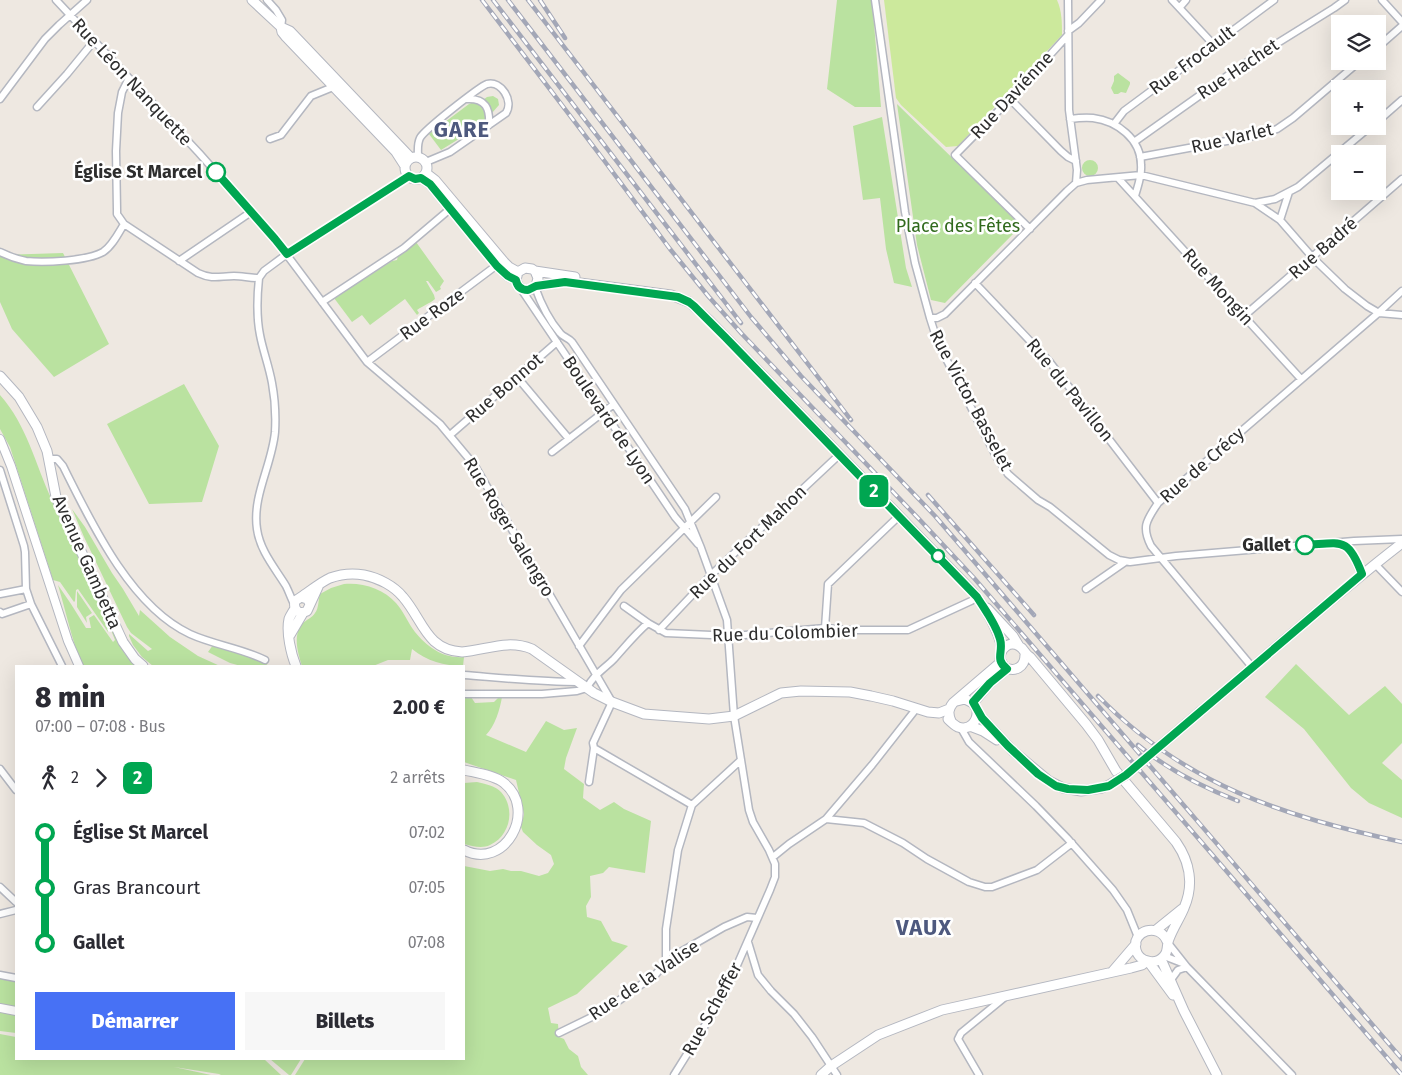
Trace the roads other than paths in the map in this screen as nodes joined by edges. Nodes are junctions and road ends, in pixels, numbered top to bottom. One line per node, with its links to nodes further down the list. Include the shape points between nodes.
1 (56, 0): 14 (street, Rue Léon Nanquette)
2 (87, 0): 14 (street)
3 (252, 0): 17 (main road)
4 (267, 0): 17 (street, via 282,20)
5 (876, 0): 71 (street, Rue Victor Basselet, via 905,212)
6 (1068, 0): 18 (street)
7 (1100, 0): 18 (street, Rue Daviénne)
8 (1172, 0): 13 (street)
9 (1186, 0): 13 (street)
10 (1274, 0): 21 (street, Rue Frocault)
11 (1345, 0): 36 (street, Rue Hachet, via 1244,64)
12 (1382, 0): 15 (street)
13 (1180, 7): 21 (street)
14 (70, 16): 20 (street, Rue Léon Nanquette); 25 (street, via 45,40)
15 (1402, 22)
16 (1402, 26): 19 (street)
17 (281, 27): 24 (main road, via 286,37); 38 (main road, via 290,31)
18 (1068, 33): 27 (street, Rue Daviénne); 31 (street)
19 (1386, 40)
20 (94, 41): 23 (street, Rue Léon Nanquette); 29 (street)
21 (1213, 44): 32 (street, Rue Frocault, via 1124,111)
22 (1350, 70): 37 (street, Rue Varlet, via 1277,129)
23 (129, 78): 50 (street, Rue Léon Nanquette); 52 (street, via 118,113 116,151 117,210)
24 (333, 87): 35 (street, via 311,96 281,135); 38 (main road, via 396,152)
25 (0, 99)
26 (466, 99): 33 (street, via 477,99 486,106 490,113); 33 (street, via 489,84 503,91 509,108); 38 (street, via 422,134)
27 (1010, 99): 39 (street, via 1060,151); 53 (street, Rue Daviénne, via 955,155)
28 (1402, 100): 30 (street)
29 (37, 107)
30 (1386, 114)
31 (1070, 119): 32 (street, via 1093,118); 39 (street)
32 (1114, 124): 36 (street)
33 (489, 125): 38 (street, via 450,152)
34 (1360, 135): 46 (street)
35 (270, 139)
36 (1134, 142): 37 (street)
37 (1140, 157): 41 (street)
38 (415, 161): 40 (main road, via 427,165); 42 (main road, via 406,171)
39 (1076, 161): 45 (street)
40 (424, 175): 42 (main road, via 415,179); 49 (main road); 60 (main road, via 435,180)
41 (1141, 175): 43 (street); 47 (street); 48 (street)
42 (409, 176): 55 (street)
43 (1118, 178): 45 (street); 47 (street, Rue Mongin)
44 (1402, 179): 56 (street, Rue Badré)
45 (1076, 183): 53 (street)
46 (1289, 192): 48 (street); 51 (street)
47 (1135, 196): 70 (street, Rue Mongin)
48 (1255, 204): 51 (street)
49 (450, 209): 58 (main road); 67 (street, via 404,248)
50 (251, 212): 55 (street, Rue Léon Nanquette); 57 (street)
51 (1280, 220): 56 (street)
52 (124, 224): 54 (street, via 110,246 102,252 76,260 27,261); 57 (street)
53 (1030, 229): 62 (street)
54 (0, 252)
55 (287, 254): 61 (street); 67 (street, Rue Roger Salengro)
56 (1313, 258): 68 (street, via 1345,289); 70 (street, Rue Badré)
57 (179, 261): 61 (street, via 209,277)
58 (497, 266): 60 (main road, via 508,276); 73 (street, Rue Roze)
59 (535, 271): 60 (main road, via 525,268); 63 (main road, via 538,278); 65 (main road, via 613,283)
60 (517, 276): 64 (main road)
61 (259, 278): 106 (street, via 258,320 272,382 275,418 273,444 257,503 257,531 263,548)
62 (975, 283): 71 (street, via 942,317); 87 (street, Rue du Pavillon, via 1049,361)
63 (536, 286): 64 (main road); 65 (main road, via 565,282); 77 (street, Boulevard de Lyon, via 544,310 561,335 572,342)
64 (521, 289): 72 (street, Boulevard de Lyon)
65 (636, 290): 83 (main road, via 678,297 694,306)
66 (1402, 291): 68 (street, Rue de Crécy)
67 (322, 302): 73 (street, Rue Roger Salengro)
68 (1379, 313): 69 (street); 76 (street, Rue de Crécy)
69 (1402, 315)
70 (1244, 316): 76 (street, Rue Mongin)
71 (930, 318): 95 (street, Rue Victor Basselet, via 938,343 1008,474 1109,554)
72 (557, 342): 75 (street, Rue Bonnot); 78 (street, Boulevard de Lyon)
73 (367, 362): 79 (street, Rue Roger Salengro)
74 (0, 376): 84 (main road, Avenue Gambetta, via 27,410)
75 (517, 377): 79 (street, Rue Bonnot); 80 (street)
76 (1301, 379): 87 (street, Rue de Crécy)
77 (614, 404): 78 (street); 89 (street, Boulevard de Lyon)
78 (604, 412): 80 (street); 90 (street, Boulevard de Lyon)
79 (450, 435): 113 (street, Rue Roger Salengro, via 475,466)
80 (569, 439): 82 (street)
81 (0, 440): 119 (street)
82 (552, 452)
83 (839, 455): 88 (main road); 98 (street, Rue du Fort Mahon)
84 (50, 459): 117 (street, via 57,459 62,466 109,552 150,605 189,633 250,652); 120 (main road, Avenue Gambetta, via 56,497 118,632 128,650)
85 (0, 470): 100 (street, via 24,546)
86 (716, 497): 89 (street)
87 (1158, 503): 94 (street, Rue de Crécy, via 1148,518 1145,532)
88 (899, 516): 104 (main road); 110 (street, via 828,584)
89 (690, 521): 90 (street); 93 (street, Boulevard de Lyon)
90 (684, 528): 93 (street, Boulevard de Lyon); 113 (street, via 622,590)
91 (1402, 541): 92 (street); 96 (main road)
92 (1340, 543): 94 (street); 97 (street, via 1352,552)
93 (701, 548): 98 (street, Boulevard de Lyon)
94 (1159, 557): 95 (street); 124 (street, Rue de Crécy)
95 (1125, 562): 101 (street)
96 (1376, 564): 97 (main road); 102 (street)
97 (1362, 574): 124 (main road)
98 (711, 575): 111 (street, Rue du Fort Mahon); 112 (street, Boulevard de Lyon, via 727,620)
99 (318, 586): 106 (main road); 106 (main road, via 310,603 306,597); 128 (main road, via 342,575 374,577 402,596 428,634 443,648 462,652 508,644 526,646)
100 (26, 589): 103 (street); 105 (street)
101 (1086, 589)
102 (1402, 592)
103 (0, 594)
104 (977, 598): 110 (street, Rue du Colombier, via 908,630); 114 (main road); 115 (main road, via 998,634)
105 (31, 604): 108 (street); 118 (street)
106 (298, 604): 121 (main road, via 289,620)
107 (624, 606): 109 (street, Rue du Colombier)
108 (0, 612)
109 (648, 623): 111 (street, Rue du Colombier); 126 (street)
110 (825, 628): 112 (street, Rue du Colombier)
111 (659, 630): 112 (street, Rue du Colombier, via 666,634)
112 (728, 636): 138 (street, Boulevard de Lyon)
113 (579, 646): 126 (street, Rue Roger Salengro)
114 (1020, 646): 115 (main road, via 1008,645); 116 (main road)
115 (1002, 649): 122 (main road, via 1000,656)
116 (1025, 655): 123 (main road); 127 (main road)
117 (265, 660)
118 (62, 665)
119 (79, 665)
120 (142, 665)
121 (296, 665)
122 (1004, 665): 123 (main road, via 1014,670); 132 (main road); 134 (main road)
123 (1021, 667): 127 (main road, via 1036,671)
124 (1252, 668): 142 (main road, bridge, via 1109,786 1081,791 1063,788 1048,781)
125 (465, 674): 128 (street)
126 (596, 674): 129 (street, Rue Roger Salengro); 130 (street, via 591,679)
127 (1048, 680): 155 (main road, via 1086,724 1116,771 1180,848 1188,868 1190,885)
128 (578, 682): 130 (main road)
129 (600, 682): 130 (street); 133 (street, Rue Roger Salengro)
130 (591, 690): 131 (street); 133 (main road)
131 (465, 694)
132 (956, 701): 134 (main road, via 965,699); 136 (main road)
133 (612, 702): 138 (main road, via 644,714 709,719); 141 (street)
134 (975, 706): 140 (main road, via 977,719); 142 (main road)
135 (916, 709): 137 (main road); 138 (main road, via 850,692 801,691 780,693); 149 (street)
136 (950, 709): 137 (main road); 139 (main road)
137 (939, 713): 139 (main road)
138 (734, 716): 143 (street, Boulevard de Lyon)
139 (951, 721): 140 (main road)
140 (966, 727): 142 (main road, via 989,734); 150 (street, via 969,742)
141 (594, 748): 146 (street); 148 (street)
142 (1011, 749)
143 (741, 760): 148 (street); 152 (street, Boulevard de Lyon, via 750,816)
144 (0, 769): 147 (street)
145 (465, 770): 151 (main road, via 494,777 506,784 518,810 516,829 498,849 480,855)
146 (589, 782)
147 (15, 789)
148 (692, 805): 165 (street, via 678,850 666,929)
149 (826, 819): 150 (street, via 864,823 969,882 985,887 1037,870); 152 (street)
150 (1072, 843): 160 (street, via 1127,910)
151 (465, 851)
152 (773, 857): 158 (street, Rue Scheffer, via 775,876)
153 (0, 886): 154 (street)
154 (15, 901)
155 (1185, 907): 159 (main road); 162 (main road)
156 (15, 910): 157 (street)
157 (0, 914)
158 (757, 918): 161 (street, Rue Scheffer); 165 (street, Rue de la Valise, via 747,917 724,927)
159 (1156, 930): 160 (main road, via 1146,930); 162 (main road)
160 (1137, 940): 164 (main road, via 1138,954); 167 (main road)
161 (748, 942): 176 (street, via 758,975 794,1014); 177 (street, Rue Scheffer, via 724,995)
162 (1168, 942): 163 (main road); 166 (street)
163 (1163, 958): 164 (main road); 166 (street); 170 (main road)
164 (1147, 961): 167 (main road); 174 (main road)
165 (666, 962): 175 (street, Rue de la Valise, via 656,974 614,1004)
166 (1185, 965): 170 (street); 182 (street)
167 (1112, 972): 171 (main road)
168 (0, 975): 169 (street)
169 (15, 978)
170 (1170, 981): 174 (main road)
171 (1007, 995): 176 (main road, via 942,1010 878,1035); 180 (street, via 958,1039)
172 (0, 1008): 173 (street)
173 (15, 1011)
174 (1184, 1011): 181 (main road)
175 (559, 1033)
176 (831, 1066): 178 (main road); 179 (street)
177 (674, 1075)
178 (821, 1075)
179 (836, 1075)
180 (979, 1075)
181 (1217, 1075)
182 (1292, 1075)

